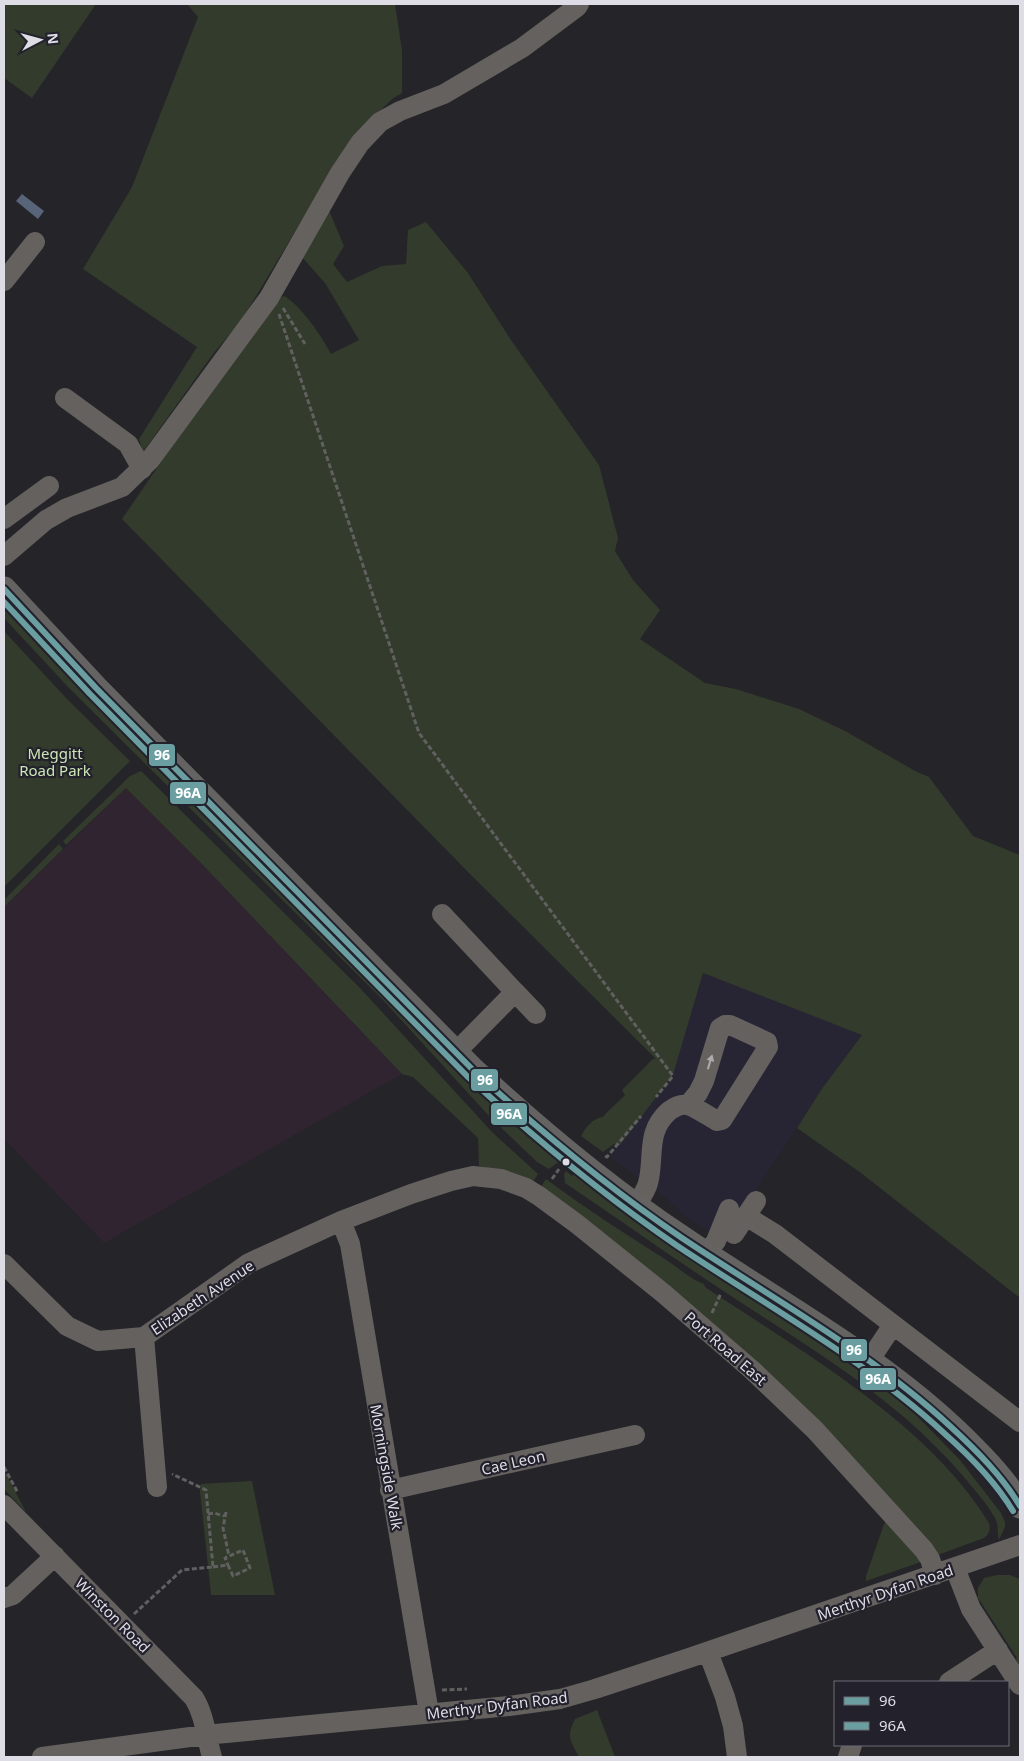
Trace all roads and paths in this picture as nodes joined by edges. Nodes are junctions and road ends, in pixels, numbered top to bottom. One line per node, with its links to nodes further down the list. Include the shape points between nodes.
1 (579, 4): 4 (street, via 514,53 444,94 380,122 360,143 340,173)
2 (35, 242): 3 (street)
3 (4, 281)
4 (271, 296): 5 (path, via 278,299); 7 (street); 16 (path, via 419,733 673,1076)
5 (305, 344)
6 (65, 398): 7 (street, via 128,444)
7 (142, 469): 10 (street, via 122,487 67,508 46,520)
8 (50, 486): 9 (street)
9 (4, 519)
10 (4, 556)
11 (4, 589): 15 (main road, via 102,694)
12 (446, 925): 13 (street)
13 (515, 992): 14 (street); 15 (street)
14 (536, 1014)
15 (456, 1052): 19 (main road, via 512,1106)
16 (655, 1098)
17 (688, 1105): 17 (street, one-way to 17, via 704,1081 720,1028 730,1024 767,1042 768,1047 722,1120 717,1121); 21 (street, via 677,1106 659,1124 651,1151 648,1184)
18 (643, 1113): 19 (path, via 607,1157 594,1150)
19 (580, 1164): 21 (main road)
20 (473, 1176): 23 (street, Elizabeth Avenue, via 427,1188); 43 (street, Port Road East, via 501,1179 540,1196 663,1293 815,1430 924,1550)
21 (635, 1207): 25 (main road)
22 (743, 1209): 24 (street); 25 (street); 27 (street)
23 (341, 1221): 28 (street, Elizabeth Avenue, via 249,1263); 33 (street, Morningside Walk, via 350,1244)
24 (734, 1234)
25 (706, 1254): 29 (main road)
26 (4, 1264): 28 (street, Elizabeth Avenue, via 66,1326 98,1340)
27 (893, 1325): 29 (street); 30 (street)
28 (144, 1337): 32 (street)
29 (869, 1361): 34 (main road, via 940,1415 976,1450)
30 (1020, 1422)
31 (635, 1435): 33 (street, Cae Leon)
32 (156, 1481): 36 (path, via 173,1474 206,1490)
33 (390, 1490): 51 (street, Morningside Walk)
34 (1019, 1500)
35 (4, 1505): 38 (street, Winston Road)
36 (208, 1514): 39 (path, via 225,1514); 41 (path)
37 (1020, 1546): 42 (street, Merthyr Dyfan Road)
38 (55, 1556): 44 (street, via 13,1595); 45 (street, Winston Road)
39 (229, 1556): 40 (path, via 225,1558); 40 (path, via 243,1550 250,1568 233,1576)
40 (228, 1565): 41 (path)
41 (213, 1567): 45 (path, via 182,1570)
42 (955, 1568): 43 (street, Merthyr Dyfan Road); 46 (street, via 971,1608)
43 (935, 1575): 47 (street, Merthyr Dyfan Road)
44 (4, 1598)
45 (123, 1624): 53 (street, Winston Road, via 194,1698)
46 (998, 1650): 48 (street); 49 (street)
47 (708, 1652): 52 (street, Merthyr Dyfan Road, via 560,1699); 57 (street, via 733,1726)
48 (951, 1681)
49 (1020, 1685)
50 (467, 1689): 51 (path)
51 (425, 1691): 52 (street, Morningside Walk)
52 (429, 1713): 53 (street, Merthyr Dyfan Road)
53 (205, 1734): 54 (street, Merthyr Dyfan Road); 56 (street, Winston Road)
54 (132, 1750): 55 (street, Merthyr Dyfan Road)
55 (42, 1757)
56 (212, 1757)
57 (736, 1757)

